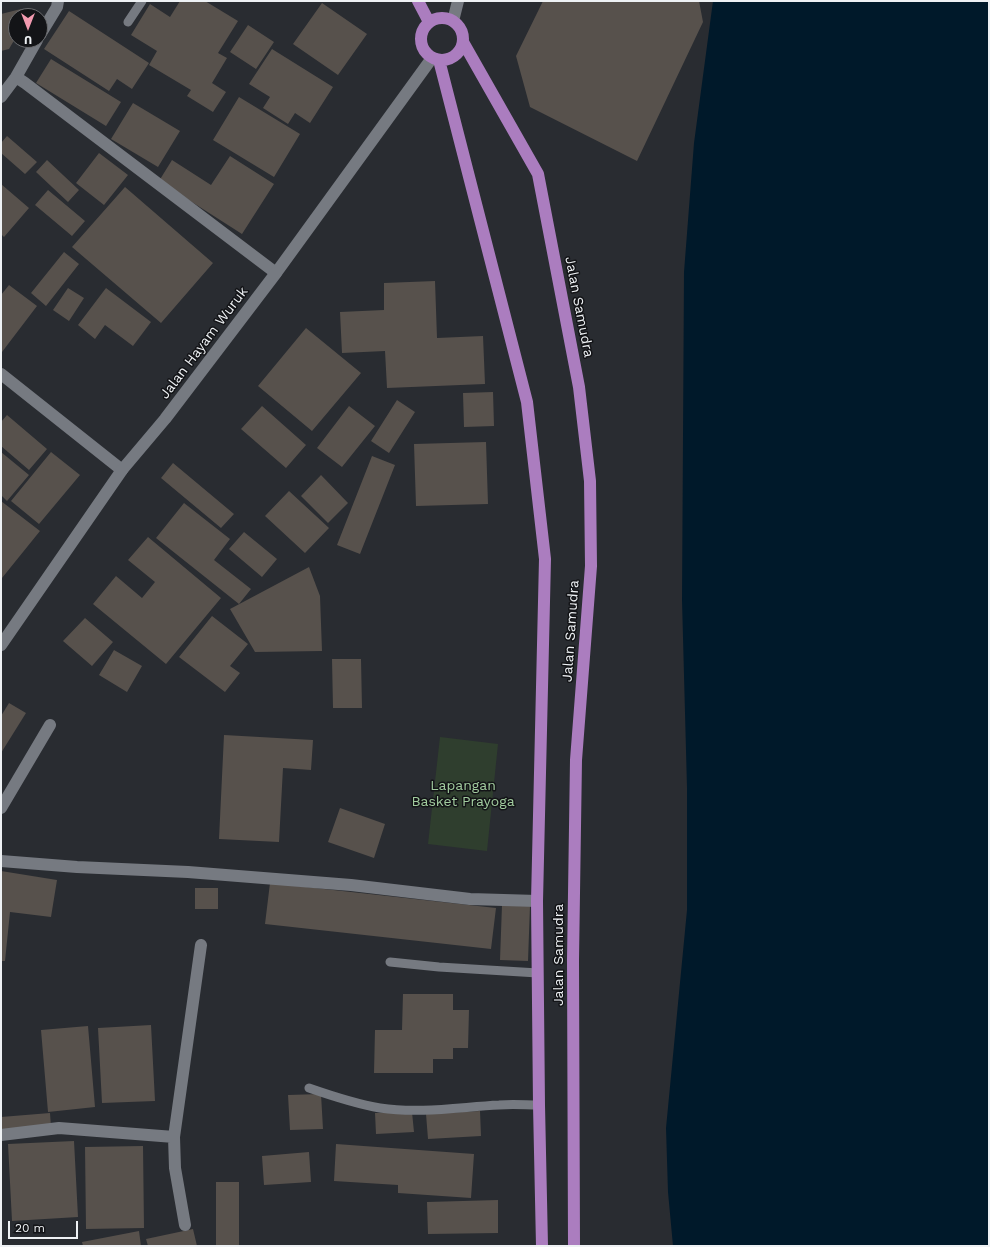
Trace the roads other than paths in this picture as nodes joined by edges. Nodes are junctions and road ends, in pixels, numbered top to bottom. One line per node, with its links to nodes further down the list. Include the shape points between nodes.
1 (58, 1): 6 (street)
2 (142, 1): 7 (lane)
3 (418, 1): 8 (main road)
4 (458, 1): 5 (street)
5 (452, 20): 8 (main road, via 445,18); 9 (main road, via 460,28)
6 (48, 22)
7 (128, 22)
8 (429, 22): 11 (main road, via 423,30 421,41 424,50)
9 (463, 42): 11 (main road, via 461,50 455,56 448,60); 31 (main road, Jalan Samudra, via 538,174 579,386 590,481 591,566 576,768 573,960)
10 (32, 48): 12 (street)
11 (435, 59): 14 (street, Jalan Hayam Wuruk); 21 (main road, Jalan Samudra, via 527,402 545,558)
12 (16, 77): 13 (street); 14 (street)
13 (1, 97)
14 (276, 272): 16 (street, Jalan Hayam Wuruk, via 165,419)
15 (1, 374): 16 (street)
16 (122, 470): 17 (street, Jalan Hayam Wuruk)
17 (1, 645)
18 (50, 725): 19 (street)
19 (1, 808)
20 (1, 861): 21 (street, via 188,872 470,899)
21 (537, 901): 24 (main road, Jalan Samudra)
22 (201, 945): 28 (street)
23 (390, 962): 24 (lane)
24 (538, 973): 26 (main road, Jalan Samudra)
25 (309, 1088): 26 (lane, via 380,1108 415,1110)
26 (539, 1105): 30 (main road, Jalan Samudra)
27 (1, 1135): 28 (street, via 59,1128)
28 (174, 1137): 29 (street, via 175,1168)
29 (185, 1225)
30 (542, 1246)
31 (574, 1246)

